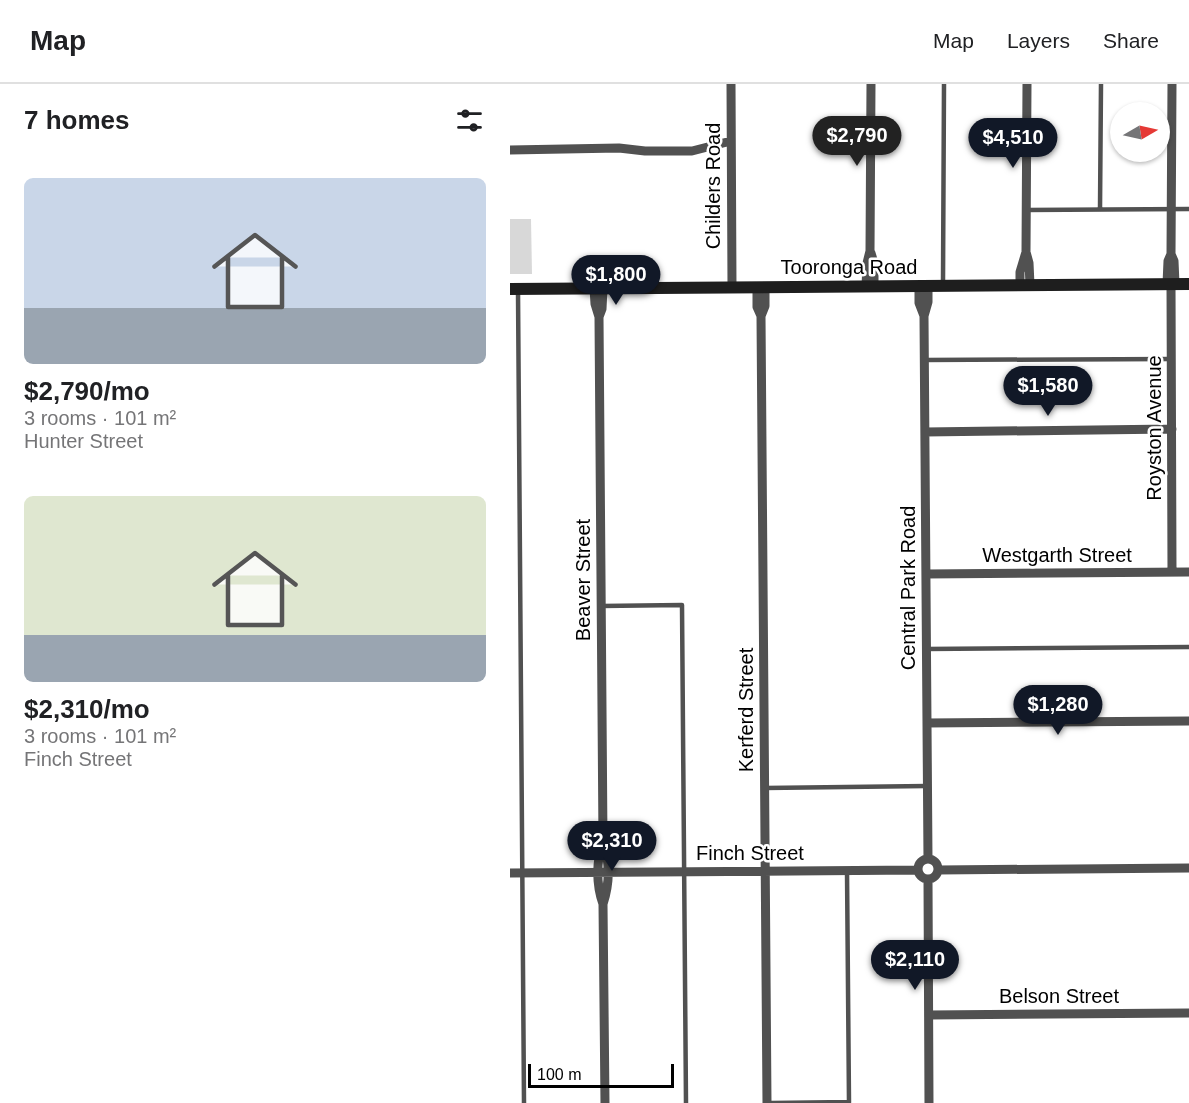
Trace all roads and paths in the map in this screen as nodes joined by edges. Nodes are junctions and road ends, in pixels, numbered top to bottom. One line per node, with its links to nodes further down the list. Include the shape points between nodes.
1 (731, 84): 7 (street, Childers Road)
2 (871, 84): 22 (street, via 867,263)
3 (944, 84): 19 (lane)
4 (1101, 84): 12 (lane)
5 (1172, 84): 13 (street, Royston Avenue)
6 (1026, 85): 14 (street)
7 (731, 141): 8 (street); 10 (street, Childers Road)
8 (712, 147): 9 (street, via 692,151); 10 (street)
9 (510, 150)
10 (731, 153): 20 (street, Childers Road)
11 (1189, 208): 13 (lane)
12 (1100, 209): 13 (lane); 14 (lane)
13 (1171, 209): 15 (street, Royston Avenue)
14 (1026, 210): 17 (street, via 1026,252 1020,272)
15 (1171, 284): 16 (main road, Tooronga Road); 17 (main road, Tooronga Road); 25 (street, Royston Avenue)
16 (1189, 284)
17 (1025, 285): 19 (main road, Tooronga Road)
18 (924, 286): 19 (main road, Tooronga Road); 22 (main road, Tooronga Road); 26 (street, Central Park Road, via 919,303 924,316)
19 (943, 286)
20 (732, 287): 21 (main road, Tooronga Road); 23 (main road, Tooronga Road)
21 (761, 287): 22 (main road, Tooronga Road); 38 (street, Kerferd Street, via 757,307 762,316)
22 (870, 287)
23 (599, 288): 24 (main road, Tooronga Road); 32 (street, Beaver Street, via 595,304 599,318)
24 (514, 289): 48 (lane)
25 (1171, 359): 26 (lane); 27 (street, Royston Avenue)
26 (924, 360): 28 (street, Central Park Road)
27 (1172, 429): 28 (street); 29 (street, Royston Avenue)
28 (925, 432): 31 (street, Central Park Road)
29 (1172, 572): 30 (street, Westgarth Street); 31 (street, Westgarth Street)
30 (1189, 572)
31 (926, 574): 34 (street, Central Park Road)
32 (601, 606): 45 (street, Beaver Street, via 603,841 607,853); 46 (lane, via 682,605)
33 (1189, 647): 34 (lane)
34 (926, 648): 36 (street, Central Park Road)
35 (1189, 721): 36 (street)
36 (927, 723): 37 (street, Central Park Road)
37 (927, 786): 38 (lane); 39 (street, Central Park Road)
38 (765, 788): 44 (street, Kerferd Street)
39 (928, 859): 42 (street, via 921,862); 43 (street, via 935,862)
40 (1189, 868): 43 (street)
41 (847, 870): 42 (street, Finch Street); 44 (street, Finch Street); 55 (lane, via 849,1102)
42 (918, 870): 49 (street)
43 (938, 870): 49 (street)
44 (766, 871): 46 (street, Finch Street); 55 (street, Kerferd Street)
45 (603, 872): 46 (street, Finch Street); 48 (street, Finch Street); 53 (street, Beaver Street, via 608,891 603,904)
46 (684, 872): 54 (lane)
47 (510, 873): 48 (street, Finch Street)
48 (522, 873): 52 (lane)
49 (928, 880): 51 (street)
50 (1189, 1013): 51 (street, Belson Street)
51 (929, 1015): 56 (street)
52 (524, 1103)
53 (605, 1103)
54 (686, 1103)
55 (769, 1103)
56 (929, 1103)

